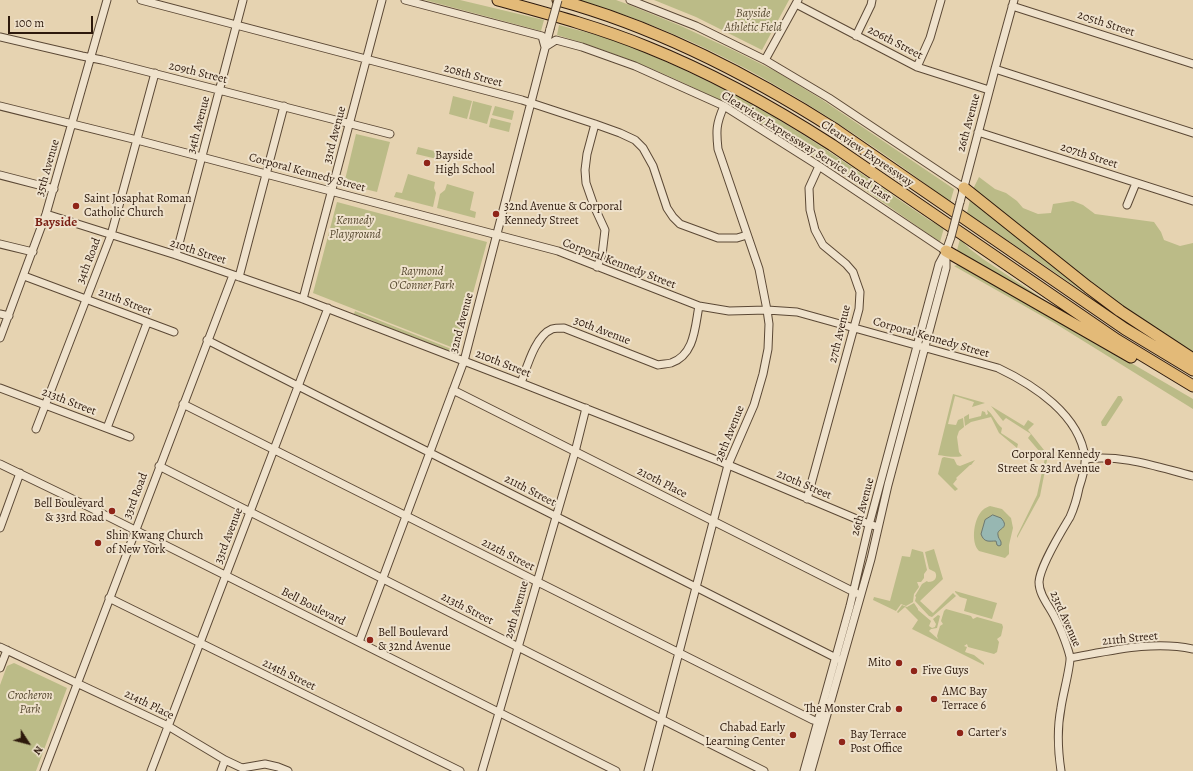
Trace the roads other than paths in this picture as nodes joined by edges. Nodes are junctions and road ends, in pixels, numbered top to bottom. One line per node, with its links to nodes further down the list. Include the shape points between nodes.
1 (107, 0): 17 (street, 35th Avenue)
2 (141, 0): 13 (street, 208th Street)
3 (243, 0): 13 (street, 34th Avenue)
4 (382, 0): 18 (street, 33rd Avenue)
5 (405, 0): 16 (street, via 542,36)
6 (498, 0): 76 (highway, Clearview Expressway, via 570,19 647,47 686,63 760,101 832,145 1117,340)
7 (558, 0): 16 (street, 32nd Avenue, bridge); 73 (highway, Clearview Expressway, via 615,18 692,50 801,108 1125,329)
8 (630, 0): 19 (street, via 696,26)
9 (872, 0): 14 (street)
10 (941, 0): 21 (street, via 930,38)
11 (797, 2): 14 (street, 206th Street); 19 (street)
12 (1013, 3): 20 (street, 205th Street); 22 (street, 26th Avenue)
13 (236, 25): 18 (street, 208th Street); 24 (street, 34th Avenue)
14 (856, 36): 21 (street, 206th Street)
15 (0, 37): 17 (street, 209th Street)
16 (545, 47): 26 (street, 32nd Avenue); 29 (street, Clearview Expressway Service Road East, via 556,40 582,47 635,66)
17 (91, 58): 23 (street, 209th Street); 30 (street, 35th Avenue)
18 (366, 59): 26 (street, 208th Street); 31 (street, 33rd Avenue)
19 (765, 60): 42 (street, via 829,98)
20 (1193, 64)
21 (916, 67): 25 (street, 206th Street)
22 (994, 69): 25 (street, 26th Avenue); 34 (street)
23 (155, 73): 24 (street, 209th Street); 36 (street, 34th Road)
24 (220, 90): 28 (street, 209th Street); 37 (street, 34th Avenue)
25 (989, 90): 33 (street, 26th Avenue)
26 (531, 103): 32 (street, 208th Street); 49 (street, 32nd Avenue)
27 (0, 106): 30 (street, Corporal Kennedy Street)
28 (284, 106): 31 (street, 209th Street); 39 (street, 33rd Road)
29 (724, 106): 38 (street, Clearview Expressway Service Road East); 50 (street, 28th Avenue, via 716,131 718,149)
30 (73, 123): 36 (street, Corporal Kennedy Street); 43 (street, 35th Avenue)
31 (349, 124): 35 (street, 209th Street); 44 (street, 33rd Avenue)
32 (595, 124): 50 (street, 208th Street, via 630,138 643,148 653,166 667,208 680,224 718,238); 55 (street, via 587,154 586,183 604,230 602,255)
33 (978, 132): 41 (street, 207th Street); 42 (street, 26th Avenue)
34 (1193, 133)
35 (390, 134)
36 (137, 140): 37 (street, Corporal Kennedy Street); 48 (street, 34th Road)
37 (202, 157): 39 (street, Corporal Kennedy Street); 54 (street, 34th Avenue)
38 (819, 166): 52 (street, Clearview Expressway Service Road East); 66 (street, 27th Avenue, via 809,188 810,210 815,230 823,245 853,272 860,292 859,309)
39 (267, 174): 44 (street, Corporal Kennedy Street); 57 (street, 33rd Road)
40 (0, 175): 43 (street)
41 (1136, 183): 45 (street, 207th Street); 46 (street)
42 (964, 188): 52 (street, 26th Avenue, bridge); 71 (highway, via 1120,311)
43 (54, 189): 47 (street, 35th Avenue)
44 (332, 191): 49 (street, Corporal Kennedy Street); 59 (street, 33rd Avenue)
45 (1193, 201)
46 (1127, 205)
47 (46, 214): 48 (street, 210th Street); 53 (street, 35th Avenue)
48 (111, 235): 54 (street, 210th Street); 58 (street, 34th Road)
49 (497, 235): 55 (street, Corporal Kennedy Street, via 558,251); 72 (street, 32nd Avenue)
50 (747, 235): 62 (street, 28th Avenue, via 759,269)
51 (0, 244): 53 (street)
52 (946, 251): 70 (street, 26th Avenue, via 939,264); 79 (highway)
53 (33, 252): 56 (street, 35th Avenue)
54 (176, 255): 57 (street, 210th Street)
55 (597, 267): 60 (street, Corporal Kennedy Street)
56 (24, 276): 58 (street, 211th Street); 64 (street, 35th Avenue)
57 (236, 276): 59 (street, 210th Street); 69 (street, 33rd Road)
58 (85, 299): 65 (street, 211th Street); 81 (street, 34th Road)
59 (303, 299): 61 (street, 210th Street)
60 (698, 306): 62 (street, Corporal Kennedy Street, via 729,311); 74 (street, 30th Avenue, via 693,339 687,351 671,363 658,365 564,328 553,329 544,334 538,342)
61 (328, 308): 72 (street, 210th Street); 75 (street, 33rd Avenue)
62 (768, 310): 66 (street, Corporal Kennedy Street, via 797,312); 91 (street, 28th Avenue, via 768,349 763,374 754,405)
63 (0, 314): 64 (street)
64 (9, 316): 68 (street, 35th Avenue)
65 (147, 323): 67 (street, 211th Street); 83 (street)
66 (853, 328): 70 (street, Corporal Kennedy Street); 95 (street, 27th Avenue)
67 (174, 332)
68 (0, 338)
69 (207, 340): 75 (street, 211th Street); 80 (street, 33rd Road)
70 (921, 347): 89 (street, Corporal Kennedy Street, via 998,368 1042,395 1073,425); 100 (street, 26th Avenue); 101 (street, 26th Avenue)
71 (1193, 359)
72 (464, 361): 74 (street, 210th Street); 78 (street, 32nd Avenue)
73 (1193, 370)
74 (521, 383): 82 (street, 210th Street)
75 (298, 386): 86 (street, 33rd Avenue); 88 (street, 211th Street)
76 (1193, 386)
77 (0, 388): 81 (street, 213th Street)
78 (453, 390): 87 (street, 210th Place); 88 (street, 32nd Avenue)
79 (1193, 392)
80 (183, 404): 86 (street, 212th Street); 92 (street, 33rd Road)
81 (45, 405): 83 (street, 213th Street); 84 (street, 34th Road)
82 (586, 408): 87 (street, 29th Avenue); 91 (street, 210th Street)
83 (107, 428): 85 (street, 213th Street)
84 (36, 429)
85 (130, 437)
86 (274, 449): 96 (street, 33rd Avenue); 97 (street, 212th Street)
87 (575, 452): 98 (street, 29th Avenue); 99 (street, 210th Place)
88 (429, 453): 97 (street, 32nd Avenue); 98 (street, 211th Street)
89 (1085, 459): 94 (street, via 1118,458); 118 (street, 23rd Avenue, via 1072,513 1041,572 1039,583 1041,593 1057,621)
90 (0, 464): 93 (street, Bell Boulevard)
91 (728, 465): 95 (street, 210th Street); 99 (street, 28th Avenue)
92 (159, 466): 96 (street, 213th Street); 103 (street, 33rd Road)
93 (20, 473): 102 (street); 103 (street, Bell Boulevard)
94 (1193, 476)
95 (807, 499): 100 (street, 210th Street)
96 (250, 512): 104 (street, 33rd Avenue); 105 (street, 213th Street)
97 (406, 516): 105 (street, 32nd Avenue); 106 (street, 212th Street)
98 (556, 516): 106 (street, 29th Avenue); 107 (street, 211th Street)
99 (713, 520): 107 (street, 28th Avenue); 108 (street, 210th Place)
100 (869, 525): 101 (street, 210th Street); 108 (street, 26th Avenue)
101 (878, 527): 109 (street, 26th Avenue)
102 (0, 528)
103 (135, 530): 104 (street, Bell Boulevard); 110 (street, 33rd Road)
104 (226, 575): 111 (street, Bell Boulevard); 112 (street, 33rd Avenue)
105 (383, 579): 111 (street, 32nd Avenue); 113 (street, 213th Street)
106 (537, 582): 113 (street, 29th Avenue); 116 (street, 212th Street)
107 (696, 586): 116 (street, 28th Avenue); 117 (street, 211th Street)
108 (854, 591): 109 (street, 210th Place); 117 (street, 26th Avenue)
109 (861, 595): 119 (street, 26th Avenue)
110 (109, 598): 112 (street, 214th Street); 121 (street, 33rd Road)
111 (359, 642): 122 (street, Bell Boulevard)
112 (200, 644): 125 (street, 33rd Avenue); 131 (street, 214th Street)
113 (518, 647): 122 (street, 29th Avenue); 123 (street, 213th Street)
114 (3, 649): 120 (street); 121 (street, 214th Place)
115 (1193, 649): 118 (street, 211th Street, via 1152,646)
116 (678, 653): 123 (street, 28th Avenue); 124 (street, 212th Street)
117 (835, 657): 119 (street, 211th Street); 124 (street, 26th Avenue)
118 (1070, 658): 138 (street, 23rd Avenue, via 1060,710 1058,755)
119 (842, 661): 124 (street, 26th Avenue)
120 (0, 668)
121 (77, 683): 125 (street, 214th Place); 127 (street, 33rd Road)
122 (499, 713): 132 (street, 29th Avenue); 133 (street, Bell Boulevard)
123 (661, 719): 134 (street, 28th Avenue); 135 (street, 213th Street)
124 (821, 723): 136 (street, 26th Avenue); 137 (street, 26th Avenue)
125 (168, 726): 126 (street, 214th Place); 128 (street, 33rd Avenue)
126 (225, 760): 129 (street); 130 (street, 214th Place, via 242,768 265,764)
127 (44, 771)
128 (151, 771)
129 (221, 771)
130 (288, 771)
131 (460, 771)
132 (482, 771)
133 (616, 771)
134 (648, 771)
135 (764, 771)
136 (804, 771)
137 (812, 771)
138 (1061, 771)

